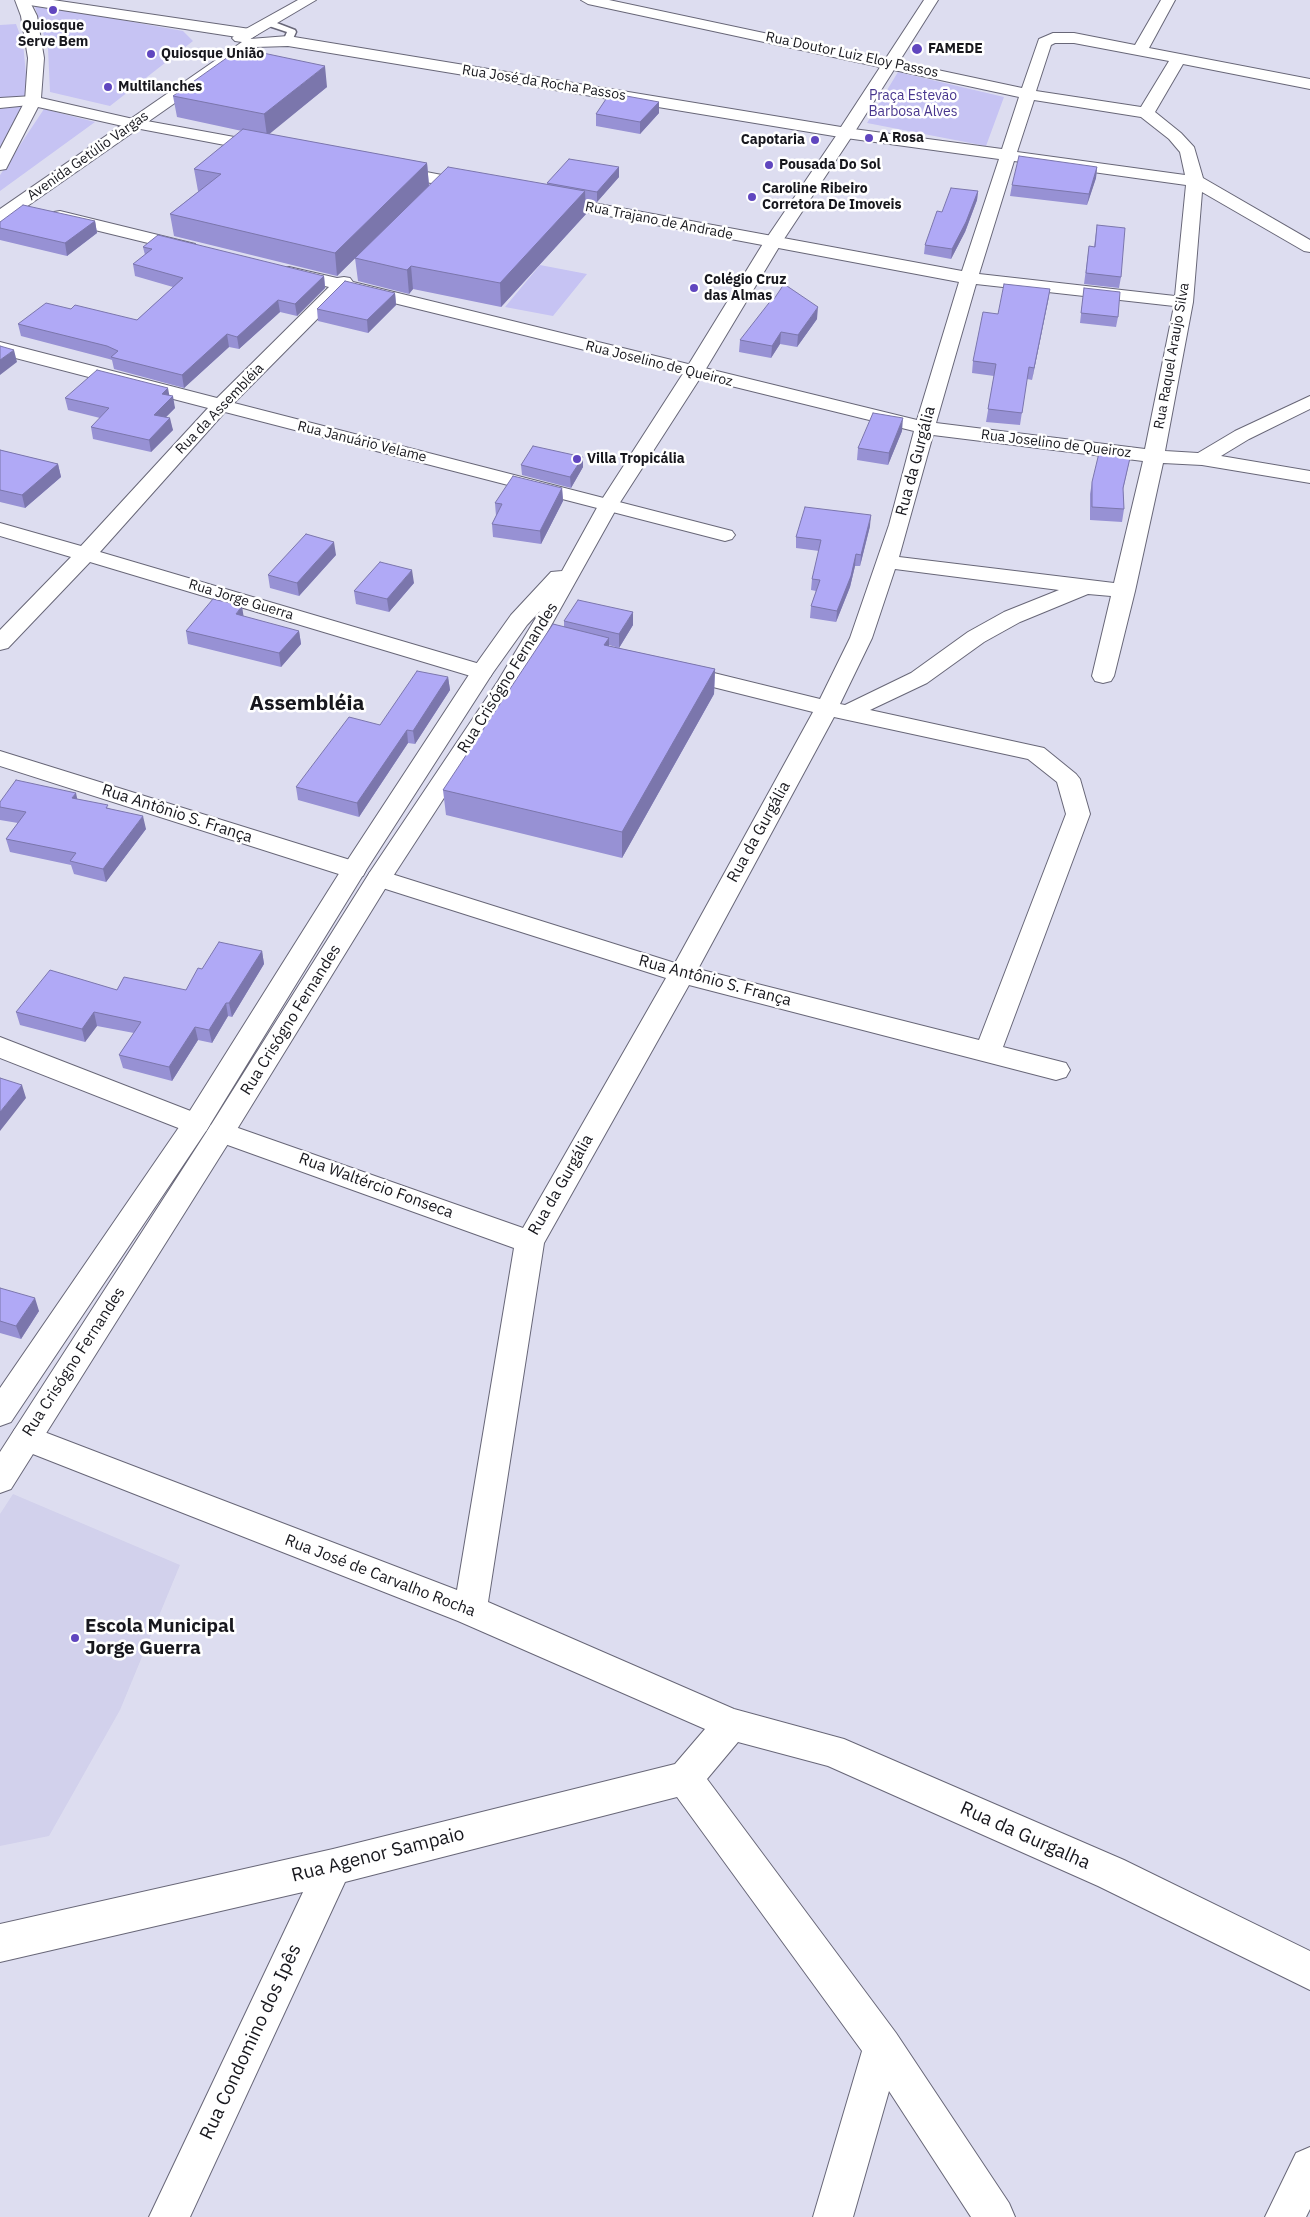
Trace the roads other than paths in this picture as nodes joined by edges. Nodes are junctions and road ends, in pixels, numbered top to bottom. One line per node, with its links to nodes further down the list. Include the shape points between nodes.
1 (22, 0): 7 (street); 15 (street, via 29,16 36,58)
2 (309, 0): 6 (street)
3 (588, 0): 11 (street, Rua Doutor Luiz Eloy Passos)
4 (931, 0): 11 (street, Rua Crisógno Fernandes)
5 (1168, 0): 9 (street)
6 (269, 24): 7 (street); 8 (lane, via 292,32)
7 (250, 34): 12 (street, via 218,49)
8 (284, 40): 20 (street, Avenida Getúlio Vargas, via 244,45); 22 (street, Rua José da Rocha Passos)
9 (1140, 51): 10 (street); 14 (street, Rua da Gurgália, via 1074,38 1053,38 1044,42)
10 (1178, 58): 13 (street); 18 (street)
11 (891, 63): 14 (street, Rua Doutor Luiz Eloy Passos); 22 (street, Rua Crisógno Fernandes)
12 (168, 81)
13 (1310, 84)
14 (1028, 94): 18 (street, Rua Doutor Luiz Eloy Passos); 24 (street, Rua da Gurgália)
15 (33, 101): 16 (street); 19 (street); 25 (street)
16 (0, 103)
17 (126, 108): 19 (street, Avenida Getúlio Vargas)
18 (1146, 113): 28 (street, Rua Raquel Araujo Silva, via 1188,151)
19 (110, 118): 20 (street); 21 (street, Avenida Getúlio Vargas)
20 (136, 124): 23 (street); 31 (street, Avenida Getúlio Vargas)
21 (94, 130)
22 (846, 133): 24 (street, Rua José da Rocha Passos); 34 (street, Rua Crisógno Fernandes)
23 (281, 150)
24 (1008, 156): 28 (street, Rua José da Rocha Passos); 39 (street, Rua da Gurgália)
25 (0, 165)
26 (378, 168): 27 (street)
27 (446, 180): 29 (street); 30 (street)
28 (1195, 181): 35 (street); 41 (street, Rua Raquel Araujo Silva)
29 (494, 190)
30 (432, 194)
31 (11, 197): 33 (street, Avenida Getúlio Vargas); 36 (street, via 41,211)
32 (532, 197): 34 (street, Rua Trajano de Andrade)
33 (0, 217)
34 (773, 242): 39 (street, Rua Trajano de Andrade); 43 (street, Rua Crisógno Fernandes)
35 (1310, 247)
36 (208, 252)
37 (274, 269): 40 (street, Rua Joselino de Queiroz)
38 (355, 271): 40 (street, Rua da Assembléia)
39 (969, 278): 41 (street, Rua Trajano de Andrade); 46 (street, Rua da Gurgália)
40 (341, 285): 43 (street, Rua Joselino de Queiroz); 45 (street, Rua da Assembléia)
41 (1184, 302): 47 (street, Rua Raquel Araujo Silva)
42 (0, 348): 45 (street, Rua Januário Velame)
43 (694, 372): 46 (street, Rua Joselino de Queiroz); 50 (street, Rua Crisógno Fernandes)
44 (1310, 402): 48 (street, via 1242,435)
45 (220, 406): 50 (street, Rua Januário Velame); 53 (street, Rua da Assembléia)
46 (924, 428): 47 (street, Rua Joselino de Queiroz); 55 (street, Rua da Gurgália)
47 (1154, 456): 48 (street, Rua Joselino de Queiroz); 57 (street, Rua Raquel Araujo Silva)
48 (1202, 459): 49 (street, Rua Joselino de Queiroz)
49 (1310, 477)
50 (609, 504): 52 (street, Rua Januário Velame); 54 (street, Rua Crisógno Fernandes)
51 (0, 529): 53 (street, Rua Jorge Guerra)
52 (725, 535)
53 (86, 554): 58 (street, Rua da Assembléia); 60 (street, Rua Jorge Guerra)
54 (578, 559): 60 (street, Rua Crisógno Fernandes, via 536,600); 64 (street, Rua Crisógno Fernandes, via 546,638)
55 (886, 562): 56 (street); 62 (street, Rua da Gurgália)
56 (1086, 587): 57 (street); 62 (street, via 993,627 919,678)
57 (1124, 591): 61 (street, Rua Raquel Araujo Silva)
58 (0, 643)
59 (652, 665): 62 (street)
60 (482, 672): 64 (street, Rua Crisógno Fernandes)
61 (1103, 676)
62 (838, 710): 65 (street, Rua da Gurgália); 67 (street, via 1036,753 1068,778 1078,814)
63 (0, 758): 64 (street, Rua Antônio S. França)
64 (366, 874): 65 (street, Rua Antônio S. França); 69 (street, Rua Crisógno Fernandes)
65 (682, 974): 67 (street, Rua Antônio S. França); 70 (street, Rua da Gurgália)
66 (0, 1047): 69 (street, Rua Waltércio Fonseca)
67 (988, 1052): 68 (street, Rua Antônio S. França)
68 (1056, 1070)
69 (209, 1128): 70 (street, Rua Waltércio Fonseca); 71 (street, Rua Crisógno Fernandes); 72 (street, Rua Crisógno Fernandes)
70 (530, 1242): 74 (street, Rua da Gurgália)
71 (0, 1413)
72 (26, 1438): 73 (street, Rua Crisógno Fernandes); 74 (street, Rua José de Carvalho Rocha)
73 (0, 1479)
74 (470, 1610): 75 (street, Rua José de Carvalho Rocha)
75 (730, 1724): 76 (street); 79 (street, Rua da Gurgalha, via 832,1751 1111,1873)
76 (685, 1778): 77 (street, Rua Agenor Sampaio); 80 (street)
77 (333, 1867): 78 (street, Rua Agenor Sampaio); 82 (street, Rua Condomino dos Ipês)
78 (10, 1934)
79 (1310, 1971)
80 (882, 2047): 83 (street); 84 (street)
81 (1310, 2167): 85 (street)
82 (169, 2217)
83 (833, 2217)
84 (995, 2217)
85 (1285, 2217)

